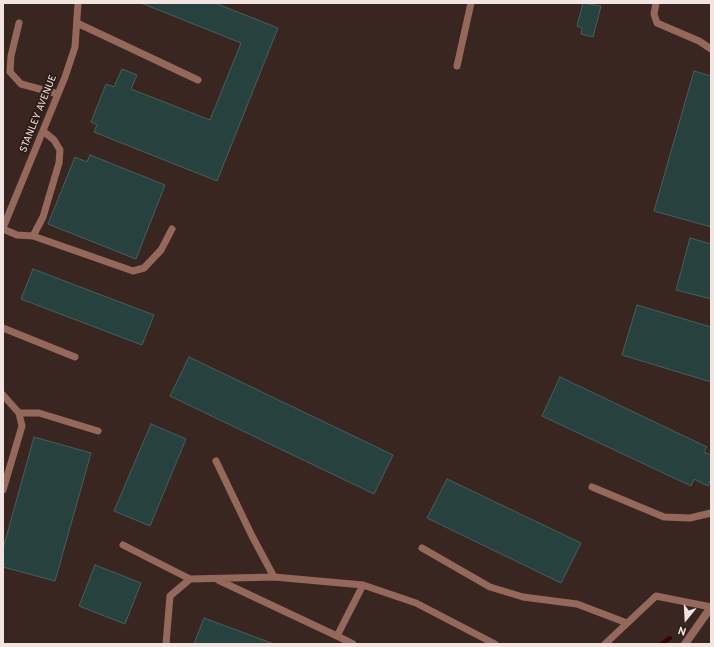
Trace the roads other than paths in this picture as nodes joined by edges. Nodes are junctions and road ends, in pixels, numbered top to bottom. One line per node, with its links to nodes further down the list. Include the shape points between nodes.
1 (78, 3): 5 (lane, STANLEY AVENUE)
2 (471, 3): 7 (lane)
3 (656, 3): 6 (lane, via 654,14 657,23 699,41)
4 (19, 23): 9 (lane, via 10,72 21,84)
5 (77, 23): 8 (lane); 9 (lane, STANLEY AVENUE, via 74,47)
6 (711, 49)
7 (457, 66)
8 (198, 80)
9 (58, 94): 10 (lane, STANLEY AVENUE)
10 (43, 131): 11 (lane, STANLEY AVENUE); 13 (lane, via 54,140 60,150 59,163 43,217)
11 (3, 228): 13 (lane, via 18,235)
12 (172, 229): 13 (lane, via 161,250 144,268 133,271)
13 (33, 236)
14 (3, 328): 15 (lane)
15 (74, 357)
16 (3, 395): 17 (lane)
17 (19, 413): 18 (lane, via 39,413); 21 (lane, via 22,426)
18 (98, 431)
19 (216, 461): 25 (lane)
20 (592, 487): 22 (lane, via 664,517 690,518)
21 (3, 490)
22 (711, 513)
23 (123, 545): 27 (lane)
24 (422, 548): 30 (lane, via 490,587 523,597 578,604)
25 (274, 577): 26 (lane); 28 (lane)
26 (215, 578): 27 (lane); 31 (lane)
27 (190, 579): 32 (lane, via 170,596)
28 (363, 585): 31 (lane); 34 (lane, via 416,603)
29 (711, 607): 30 (lane, via 656,596); 36 (street)
30 (627, 623): 35 (lane)
31 (337, 636): 33 (lane)
32 (166, 644)
33 (353, 644)
34 (495, 644)
35 (605, 644)
36 (685, 644)

